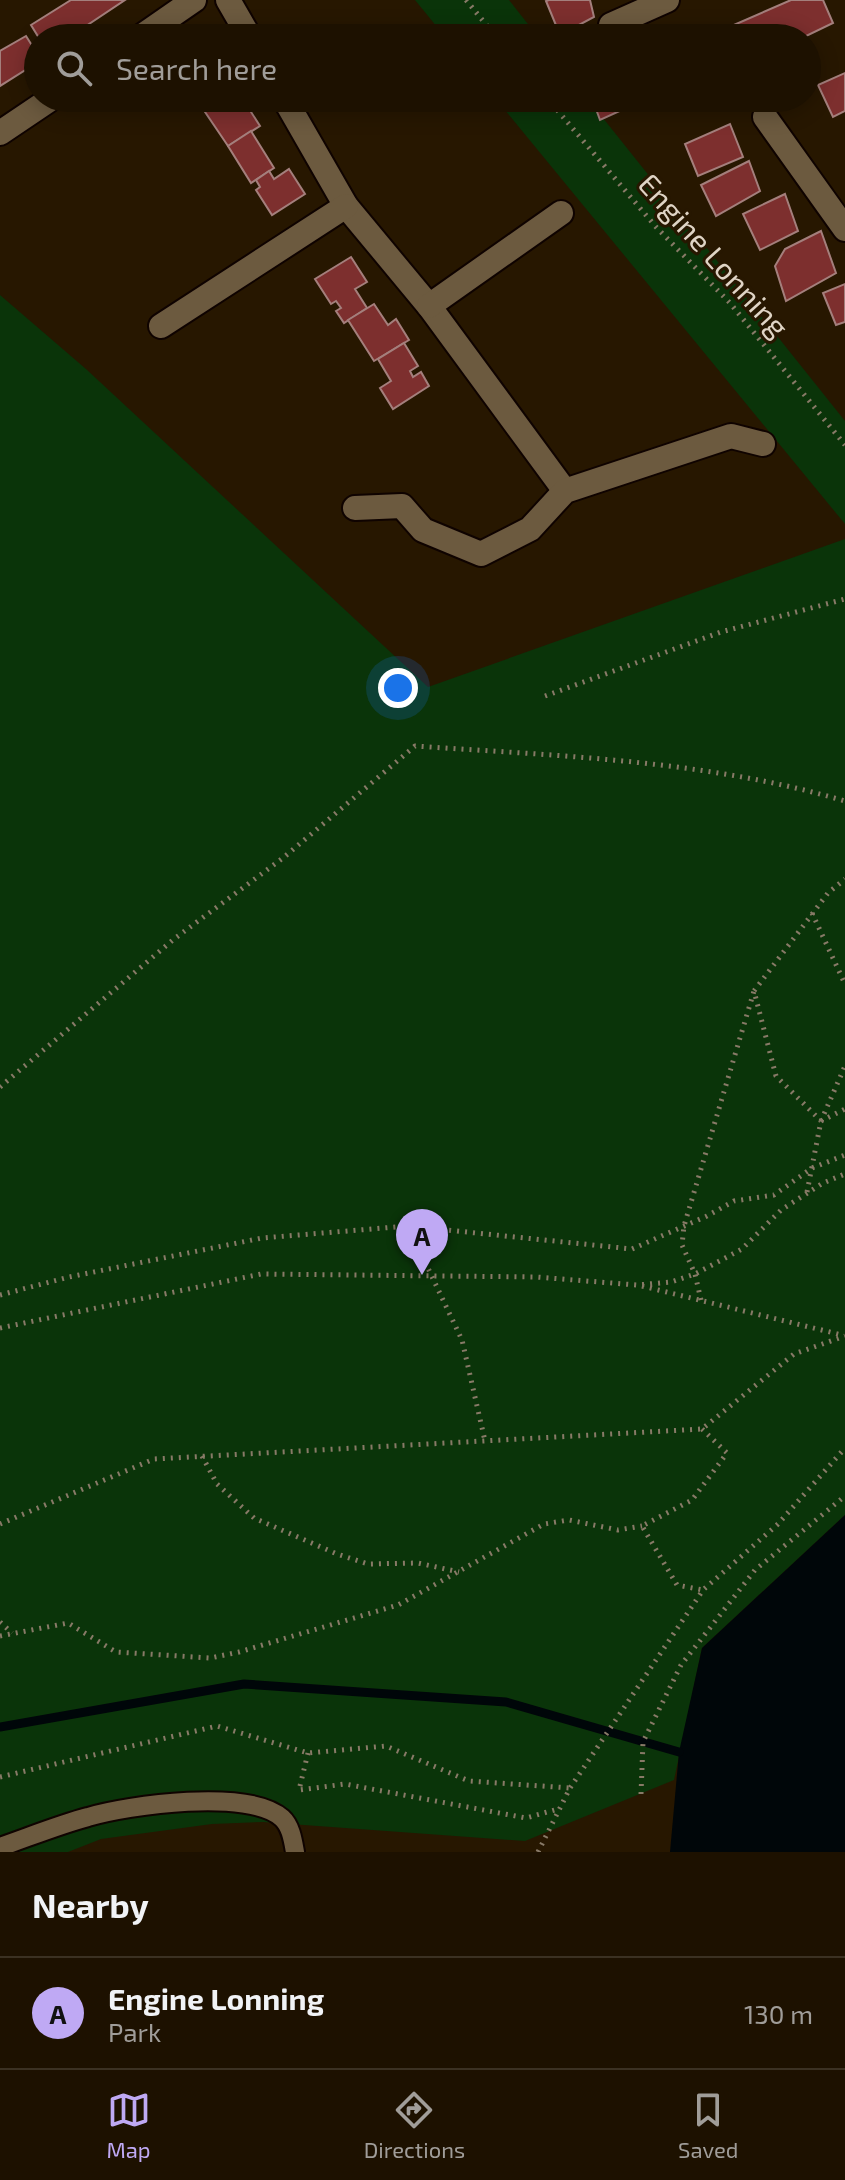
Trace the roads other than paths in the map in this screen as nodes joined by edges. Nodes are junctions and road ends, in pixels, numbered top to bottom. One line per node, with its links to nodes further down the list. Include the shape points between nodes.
1 (194, 0): 4 (street)
2 (228, 0): 5 (street)
3 (651, 3): 6 (street)
4 (159, 24)
5 (242, 24)
6 (613, 24)
7 (31, 112): 10 (street)
8 (292, 112): 11 (street)
9 (765, 117): 13 (street)
10 (0, 133)
11 (346, 206): 14 (street); 15 (street)
12 (561, 213): 14 (street)
13 (845, 229)
14 (429, 306): 17 (street)
15 (161, 326)
16 (763, 444): 17 (street, via 731,436)
17 (565, 491): 18 (street, via 530,529 481,554 423,530 402,506)
18 (355, 508)
19 (0, 1847): 20 (lane, via 90,1816 211,1801 253,1805 282,1818)
20 (295, 1852)

